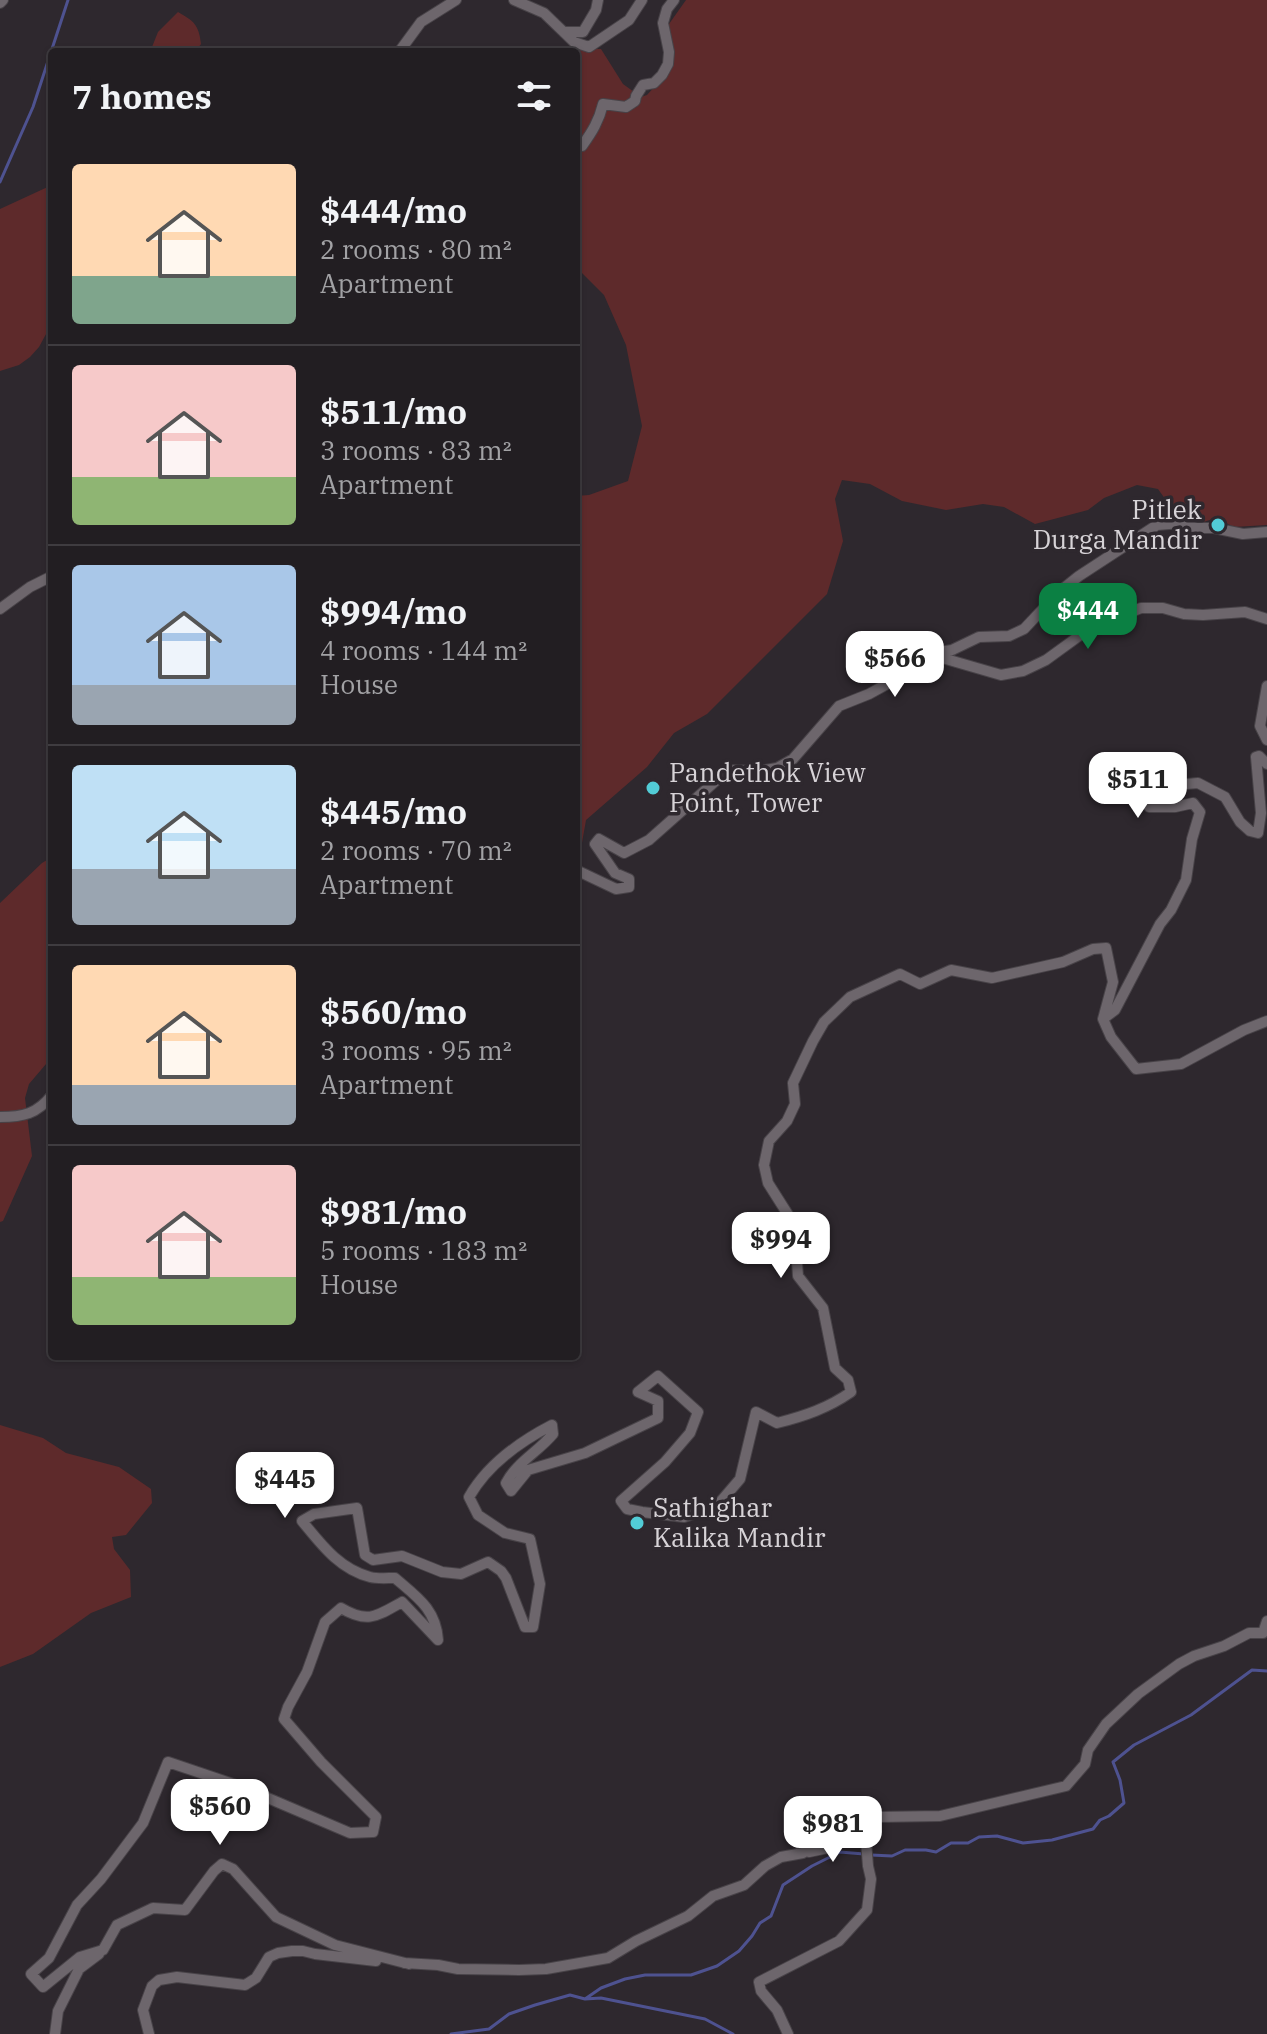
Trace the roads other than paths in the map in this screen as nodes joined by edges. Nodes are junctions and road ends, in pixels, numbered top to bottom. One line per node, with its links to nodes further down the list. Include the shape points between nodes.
1 (456, 0): 7 (street, via 421,22)
2 (514, 0): 6 (street, via 544,13)
3 (598, 0): 6 (street, via 583,32)
4 (642, 0): 6 (street, via 629,20 589,47)
5 (674, 0): 8 (street, via 663,23 669,52 662,75 643,85 626,107 603,104 599,121)
6 (565, 32)
7 (402, 48)
8 (580, 145)
9 (1267, 532): 13 (street, via 1157,525 1079,576 1024,629)
10 (48, 578): 11 (street)
11 (0, 609)
12 (1267, 619): 13 (street, via 1245,612 1203,615 1141,608 1079,636 1046,660 1001,675)
13 (926, 654): 17 (street, via 904,666 889,683 839,706 785,764 759,771 728,770 649,840 624,853 599,839 595,844 615,873 629,879 629,887 616,889)
14 (1267, 686): 15 (street, via 1260,726)
15 (1267, 740)
16 (1267, 764): 18 (street, via 1256,757 1258,833 1240,822 1225,797 1198,783 1175,785 1145,801 1149,807 1193,803 1200,812 1186,880 1115,1010)
17 (580, 872)
18 (1103, 1019): 19 (street, via 1136,1069 1181,1064); 24 (street, via 1113,982 1106,948 992,978 951,970 920,984 900,974 850,997 813,1041 793,1083 795,1104 769,1141 764,1165 768,1183 799,1232 798,1276 823,1308 835,1368 848,1380 851,1392 809,1415 777,1423 756,1412 740,1479 716,1507 684,1517 627,1509 621,1501 665,1462 690,1433 698,1412 658,1376 638,1392 658,1401 658,1418 585,1453 528,1470 511,1491 506,1483 512,1472 542,1447 553,1434 552,1425 495,1461 469,1497 478,1515 505,1533 530,1539 540,1584 533,1627 525,1627 506,1578 488,1562 461,1574 402,1556 373,1560 365,1555 357,1508 314,1514 302,1521 344,1566 371,1578 395,1578 426,1605 437,1626 438,1640 402,1602 369,1617 357,1618 341,1608 325,1622 284,1719 376,1817 373,1832 350,1833 168,1762 143,1823 77,1905 49,1958 31,1974 43,1987 80,1957)
19 (1267, 1021)
20 (48, 1099): 21 (street, via 21,1117)
21 (0, 1117)
22 (1267, 1621): 23 (street, via 1263,1633 1249,1633 1179,1664 1138,1694 1095,1737 1085,1764 1066,1786 940,1816 877,1817 837,1828)
23 (803, 1853): 25 (street, via 781,1857 744,1885 713,1896 688,1916 608,1958 519,1970); 28 (street, via 850,1837 866,1841 871,1879 867,1910 839,1941 759,1982)
24 (103, 1950): 25 (street, via 117,1925 153,1908 185,1910 222,1864 233,1869 276,1917 335,1945); 26 (street, via 79,1969 58,2011)
25 (409, 1964): 27 (street, via 292,1951 269,1957 245,1985 177,1977 159,1980 143,2010)
26 (55, 2034)
27 (149, 2034)
28 (788, 2034)

